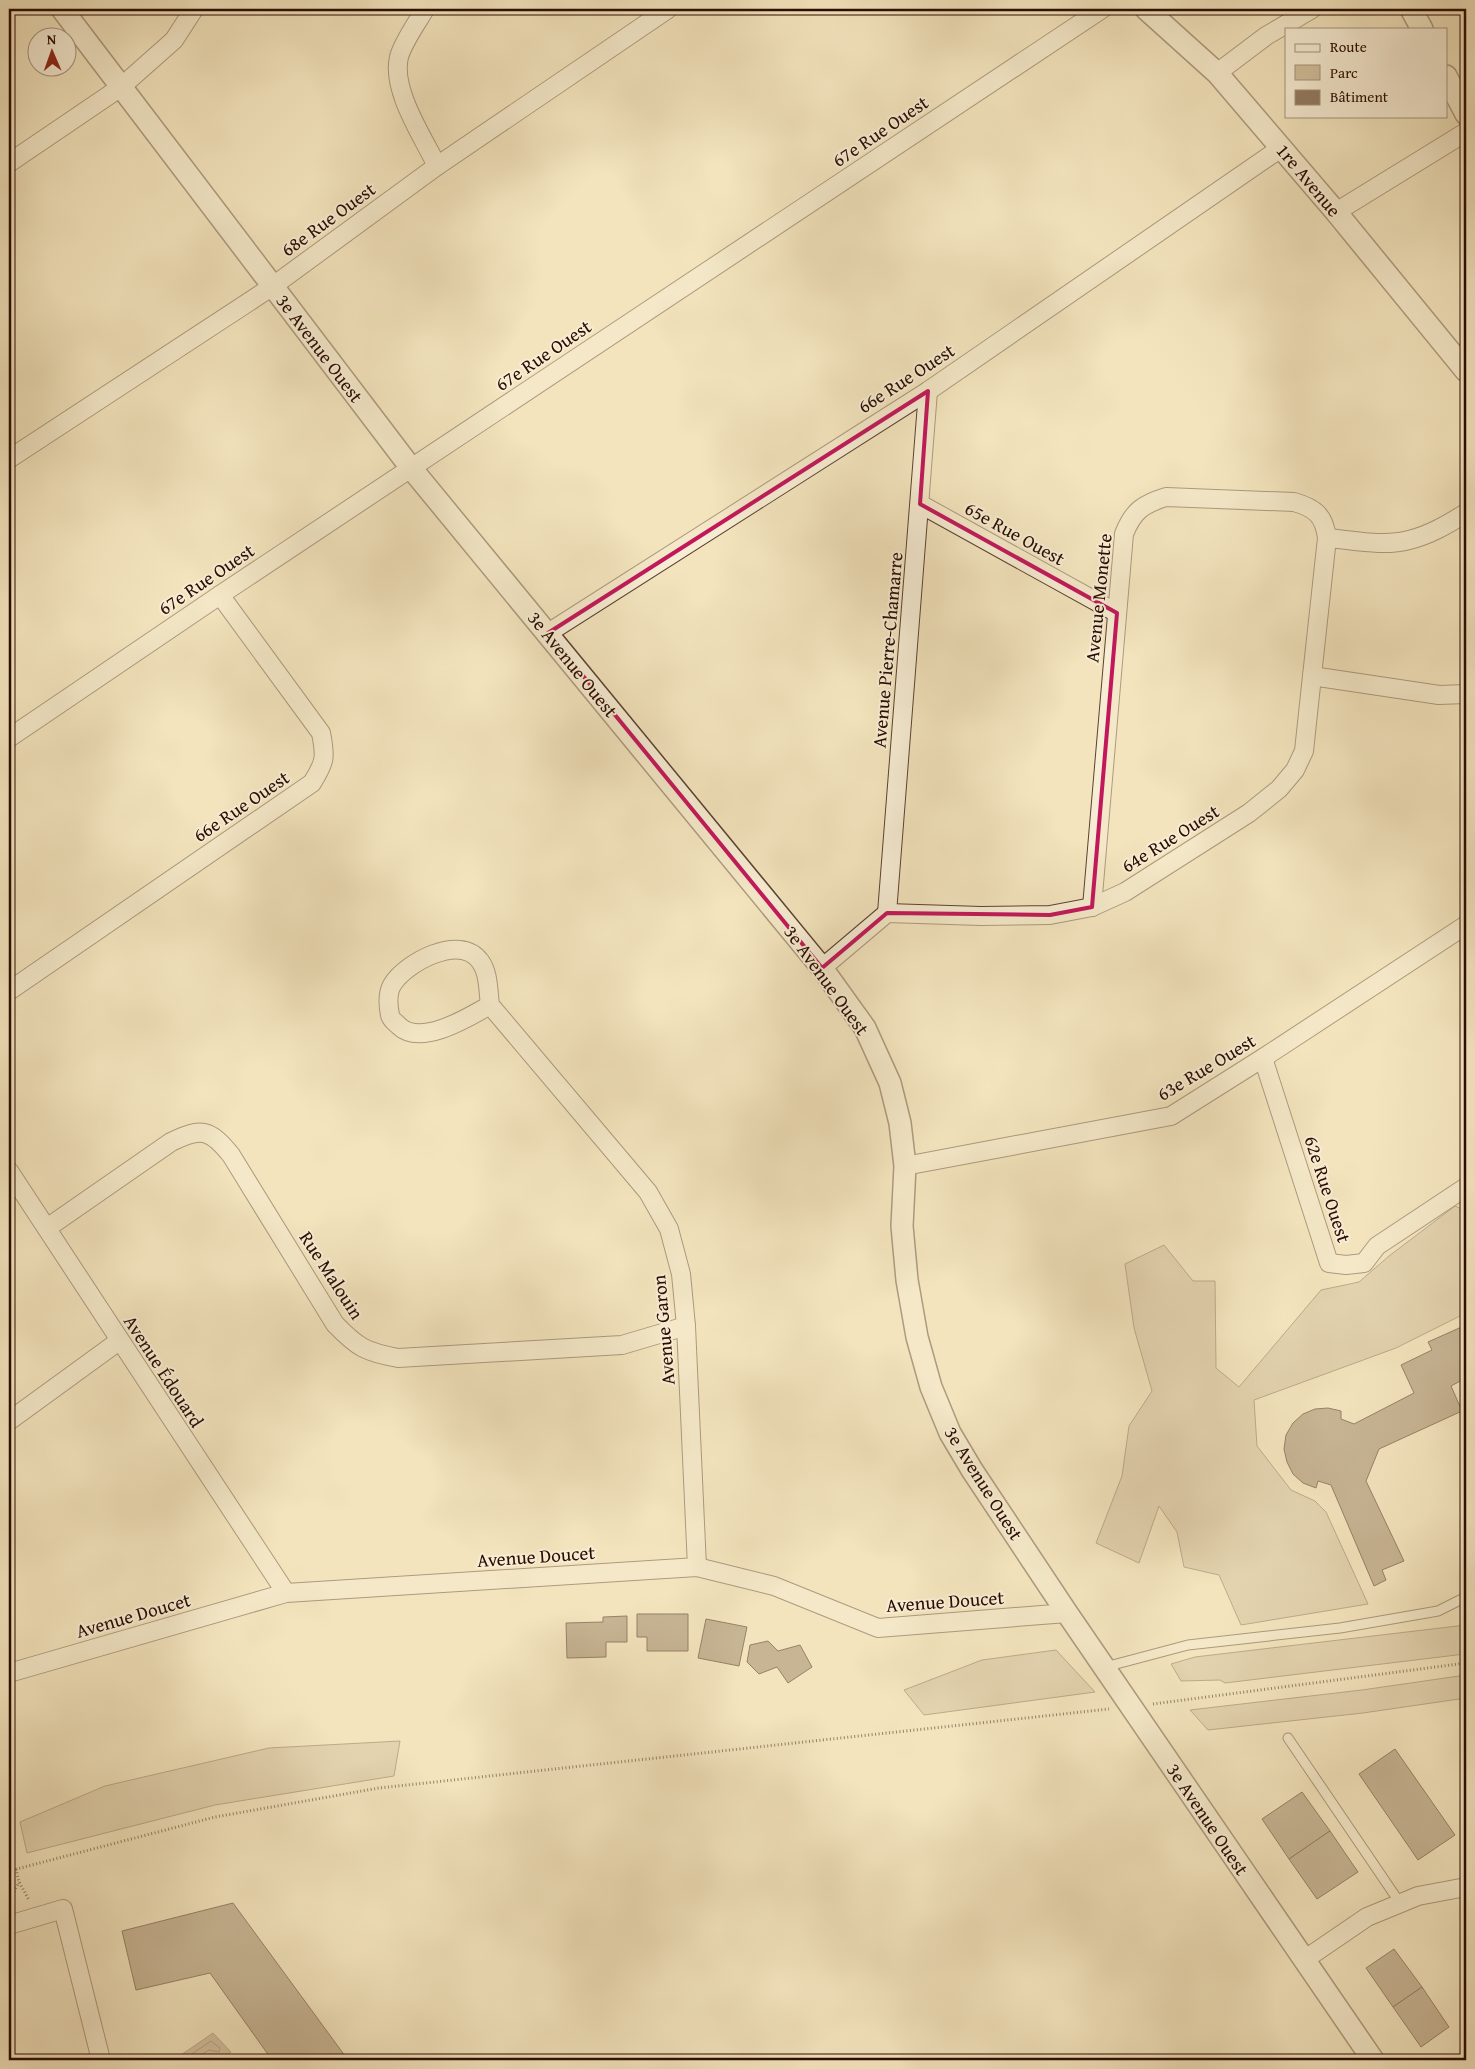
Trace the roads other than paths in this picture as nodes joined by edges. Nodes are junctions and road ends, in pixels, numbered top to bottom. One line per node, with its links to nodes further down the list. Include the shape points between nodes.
1 (62, 9): 12 (street, 3e Avenue Ouest)
2 (194, 9): 12 (street, via 174,40)
3 (425, 9): 17 (street, via 400,56 397,74 401,93)
4 (668, 9): 17 (street, 68e Rue Ouest)
5 (1102, 9): 23 (street, 67e Rue Ouest)
6 (1146, 9): 10 (street, 1re Avenue)
7 (1312, 9): 10 (street, via 1266,36)
8 (1411, 9): 9 (street)
9 (1421, 28)
10 (1217, 73): 15 (street, 1re Avenue)
11 (1448, 80): 13 (street)
12 (121, 87): 16 (street); 19 (street, 3e Avenue Ouest)
13 (1466, 114)
14 (1466, 132): 18 (street)
15 (1281, 148): 18 (street, 1re Avenue); 21 (street, 66e Rue Ouest)
16 (9, 163)
17 (437, 166): 19 (street, 68e Rue Ouest)
18 (1336, 212): 20 (street, 1re Avenue)
19 (273, 286): 22 (street, 68e Rue Ouest); 23 (street, 3e Avenue Ouest)
20 (1464, 368)
21 (928, 391): 24 (street, Avenue Pierre-Chamarre); 29 (street, 66e Rue Ouest)
22 (9, 459)
23 (411, 468): 27 (street, 67e Rue Ouest); 29 (street, 3e Avenue Ouest)
24 (920, 504): 28 (street, 65e Rue Ouest); 34 (street, Avenue Pierre-Chamarre)
25 (1466, 514): 26 (street, via 1438,530 1408,541 1381,543)
26 (1327, 538): 28 (street, Avenue Monette, via 1325,523 1318,514 1294,502 1166,497 1152,501 1130,519 1124,534); 30 (street, Avenue Monette)
27 (220, 595): 32 (street, 67e Rue Ouest); 37 (street, 66e Rue Ouest, via 321,733 323,765 312,783)
28 (1117, 613): 33 (street, Avenue Monette)
29 (548, 633): 36 (street, 3e Avenue Ouest)
30 (1312, 676): 31 (street, via 1439,695); 33 (street, 64e Rue Ouest, via 1304,751 1295,770 1279,789 1250,813 1125,892)
31 (1466, 694)
32 (9, 738)
33 (1092, 907): 34 (street, 64e Rue Ouest, via 1050,915)
34 (887, 913): 36 (street)
35 (1466, 924): 39 (street, 63e Rue Ouest)
36 (822, 968): 40 (street, 3e Avenue Ouest, via 865,1028 890,1083 900,1123)
37 (9, 990)
38 (490, 1005): 38 (street, via 487,979 480,960 466,951 448,950 429,955 410,968 392,985 387,1003 391,1018 404,1030 417,1034 435,1032); 44 (street, Avenue Garon, via 648,1192 669,1229 681,1274)
39 (1263, 1058): 40 (street, 63e Rue Ouest, via 1171,1116); 42 (street, 62e Rue Ouest, via 1329,1263 1364,1264 1377,1246)
40 (904, 1166): 50 (street, 3e Avenue Ouest, via 902,1226 907,1280 917,1337 931,1387 950,1434)
41 (9, 1171): 43 (street, Avenue Édouard)
42 (1466, 1187)
43 (47, 1228): 44 (street, Rue Malouin, via 171,1142 190,1132 207,1133 221,1142 231,1155 335,1324 354,1343 372,1353 398,1358 622,1345); 45 (street, Avenue Édouard)
44 (686, 1326): 47 (street, Avenue Garon)
45 (119, 1342): 46 (street); 48 (street, Avenue Édouard)
46 (9, 1421)
47 (697, 1566): 48 (street, Avenue Doucet); 50 (street, Avenue Doucet, via 774,1586 878,1628)
48 (286, 1594): 52 (street, Avenue Doucet)
49 (1466, 1597): 51 (lane, via 1438,1611 1340,1628 1188,1645)
50 (1067, 1613): 51 (street, 3e Avenue Ouest)
51 (1105, 1667): 57 (street, 3e Avenue Ouest)
52 (9, 1673)
53 (1288, 1738): 55 (lane)
54 (1466, 1888): 55 (street, via 1418,1896)
55 (1400, 1903): 57 (street, via 1367,1917)
56 (9, 1925): 58 (street, via 63,1909)
57 (1304, 1960): 59 (street, 3e Avenue Ouest)
58 (101, 2060)
59 (1373, 2060)

